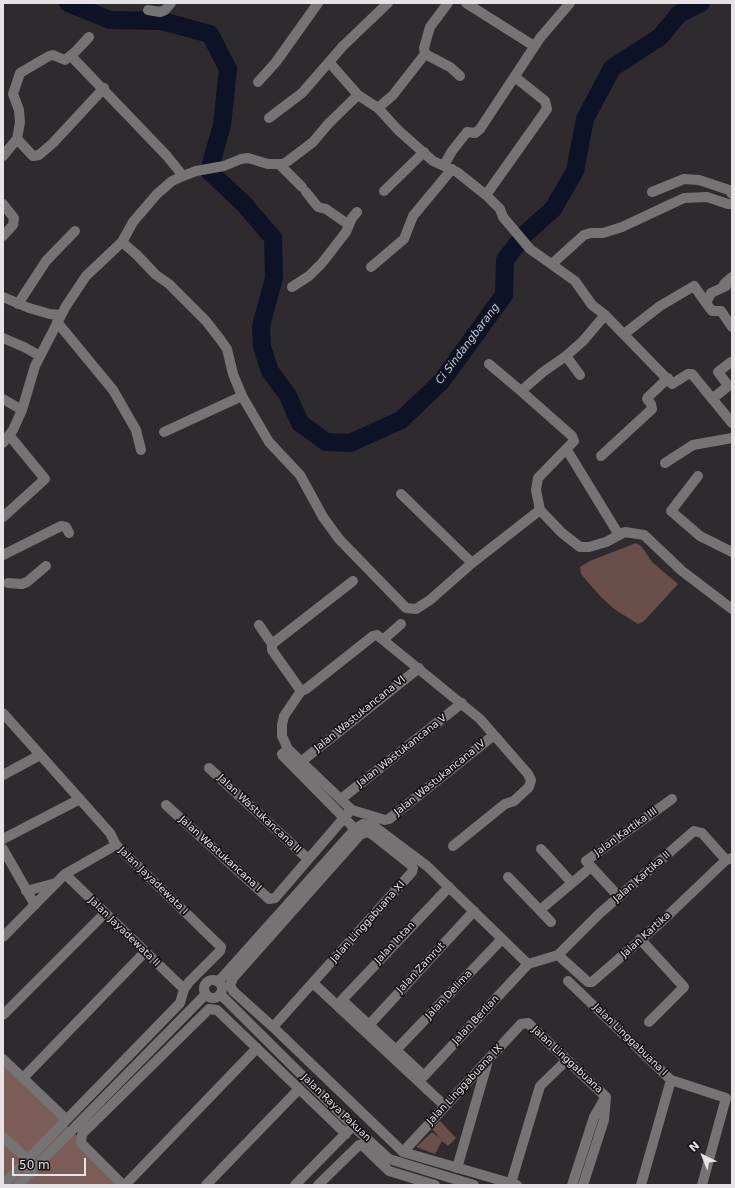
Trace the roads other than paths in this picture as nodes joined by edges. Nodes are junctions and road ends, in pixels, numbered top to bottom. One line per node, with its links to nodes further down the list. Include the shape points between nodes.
1 (171, 3): 7 (street, via 160,12)
2 (318, 3): 15 (street, via 276,62)
3 (388, 3): 12 (street)
4 (448, 3): 10 (street, via 430,27 424,48)
5 (466, 3): 9 (street)
6 (570, 3): 9 (street)
7 (148, 10)
8 (89, 37): 11 (street)
9 (534, 46): 14 (street)
10 (425, 54): 13 (street, via 450,67); 18 (street, via 394,94)
11 (71, 56): 16 (street); 20 (street, via 65,60 49,56 20,73 13,94 19,110)
12 (329, 62): 17 (street); 19 (street, via 297,98)
13 (460, 76)
14 (515, 77): 24 (street, via 480,129 475,133 467,132 452,151); 29 (street, via 545,101 547,109)
15 (258, 82)
16 (104, 88): 20 (street, via 54,143 39,155 33,156); 25 (street)
17 (358, 95): 18 (street); 23 (street, via 301,153)
18 (378, 108): 21 (street, via 398,130)
19 (269, 118)
20 (17, 139): 22 (street)
21 (424, 152): 24 (street, via 433,161); 26 (street)
22 (3, 156)
23 (279, 164): 25 (street, via 268,164 248,158); 33 (street, via 318,207 326,209)
24 (448, 167): 29 (street); 38 (street, via 413,216 404,239)
25 (183, 176): 36 (street, via 164,187 150,200 126,232)
26 (384, 191)
27 (652, 192): 28 (street, via 684,180 699,180 729,190)
28 (732, 194)
29 (486, 195): 37 (street, via 500,208 503,217 530,249)
30 (3, 204): 35 (street, via 14,218 13,225)
31 (732, 204): 37 (street, via 707,197 684,198 622,227 584,235)
32 (358, 212): 33 (street)
33 (349, 225): 40 (street, via 322,263 301,283)
34 (75, 231): 43 (street, via 46,261)
35 (3, 236)
36 (122, 242): 45 (street, via 86,276); 56 (street, via 206,321 227,349 231,369)
37 (553, 263): 44 (street, via 575,281 592,305)
38 (371, 268)
39 (732, 277): 42 (street, via 724,284 726,286 711,293)
40 (292, 287)
41 (3, 297): 43 (street)
42 (706, 303): 46 (street, via 712,311 721,310); 47 (street, via 694,286 660,306)
43 (18, 304): 45 (street)
44 (605, 315): 47 (street); 50 (street)
45 (59, 318): 49 (street); 64 (street, via 113,390 136,430)
46 (732, 327)
47 (624, 334): 54 (street)
48 (3, 338): 49 (street)
49 (40, 356): 59 (street)
50 (566, 356): 53 (street); 55 (street, via 542,372)
51 (732, 362): 58 (street, via 718,372 727,387)
52 (489, 364): 55 (street)
53 (580, 375)
54 (668, 378): 58 (street, via 672,384 692,374); 66 (street, via 648,397 652,408)
55 (522, 391): 65 (street, via 572,436 574,441)
56 (242, 396): 61 (street); 76 (street, via 269,442 300,475 338,539 406,608 416,609 430,600)
57 (3, 399): 59 (street)
58 (712, 399): 60 (street)
59 (22, 410): 63 (street)
60 (732, 423)
61 (164, 432)
62 (732, 438): 67 (street, via 693,445)
63 (6, 439): 71 (street, via 45,478)
64 (142, 450)
65 (567, 450): 70 (street, via 538,478 536,490); 73 (street)
66 (601, 456)
67 (664, 463)
68 (698, 476): 74 (street, via 671,511 700,536)
69 (401, 494): 76 (street)
70 (540, 510): 73 (street, via 580,547 606,542); 76 (street)
71 (3, 517)
72 (69, 533): 75 (street, via 66,527 61,526)
73 (619, 535): 80 (street, via 625,532 644,535 682,571)
74 (732, 552)
75 (3, 556)
76 (472, 563)
77 (46, 566): 78 (street, via 22,584)
78 (5, 581)
79 (353, 582): 84 (street)
80 (732, 609)
81 (401, 624): 83 (street)
82 (259, 625): 84 (street)
83 (384, 639): 85 (street); 86 (street, via 377,635 373,636)
84 (272, 647): 86 (street)
85 (419, 668): 87 (street); 92 (street, Jalan Wastukancana VI)
86 (301, 691): 90 (street, via 284,716 282,724 282,736)
87 (462, 704): 89 (street); 96 (street, Jalan Wastukancana V)
88 (3, 715): 91 (street)
89 (494, 735): 99 (street, Jalan Wastukancana IV, via 389,819); 104 (street, via 528,774 531,780 529,787)
90 (288, 749): 92 (street); 100 (street, via 283,756)
91 (40, 755): 94 (street); 95 (street)
92 (302, 761): 96 (street)
93 (209, 768): 107 (street, Jalan Wastukancana II)
94 (3, 775)
95 (80, 799): 102 (street); 103 (street, via 110,833)
96 (341, 799): 99 (street)
97 (672, 799): 109 (street, Jalan Kartika III, via 586,861)
98 (166, 805): 107 (street, Jalan Wastukancana I, via 270,899 275,898)
99 (357, 811): 100 (street); 101 (street)
100 (344, 817): 101 (street); 107 (street)
101 (359, 827): 114 (street, via 375,827 427,866); 129 (street)
102 (3, 839)
103 (116, 845): 110 (street, Jalan Jayadewata I); 128 (street, Jalan Jayadewata I, via 221,947)
104 (454, 846)
105 (3, 849): 115 (street)
106 (541, 849): 113 (street)
107 (308, 859)
108 (729, 859): 116 (street, Jalan Kartika II, via 702,834 694,831); 124 (street, Jalan Kartika)
109 (591, 867): 113 (street, Jalan Kartika III); 116 (street, Jalan Kartika III)
110 (65, 874): 112 (street, Jalan Jayadewata I); 120 (street, Jalan Jayadewata II)
111 (508, 877): 118 (street)
112 (56, 883): 115 (street); 117 (street, Jalan Jayadewata I)
113 (572, 883): 118 (street, Jalan Kartika III)
114 (449, 887): 119 (street); 138 (street, Jalan Intan, via 342,1000)
115 (26, 891): 117 (street)
116 (619, 897): 126 (street, Jalan Kartika II)
117 (34, 905): 122 (street, Jalan Jayadewata I)
118 (540, 910): 121 (street)
119 (474, 911): 123 (street); 138 (street, Jalan Zamrut)
120 (105, 913): 125 (street, Jalan Jayadewata II); 135 (street)
121 (551, 922)
122 (3, 937)
123 (502, 939): 127 (street); 141 (street, Jalan Delima)
124 (640, 939): 126 (street, Jalan Kartika, via 592,982 588,982); 136 (street, via 684,987)
125 (145, 952): 132 (street, Jalan Jayadewata II); 145 (street)
126 (558, 955): 127 (street)
127 (528, 964): 141 (street, Jalan Berlian, via 424,1076)
128 (200, 971): 129 (street); 132 (street)
129 (214, 981): 133 (street, via 207,983); 134 (street, via 222,989)
130 (568, 981): 146 (street, Jalan Linggabuana I)
131 (313, 983): 139 (street, Jalan Linggabuana XI); 139 (street, Jalan Linggabuana XI, via 412,872 411,865 367,832 360,835 233,978 230,985 233,991); 149 (street)
132 (187, 985): 133 (street, Jalan Jayadewata II); 150 (street, via 180,1003)
133 (205, 992): 134 (street, via 213,998); 159 (street)
134 (220, 994): 151 (street, Jalan Raya Pakuan)
135 (3, 1015)
136 (649, 1022)
137 (528, 1023): 143 (street, Jalan Linggabuana); 144 (street, Jalan Linggabuana IX, via 521,1024)
138 (369, 1025): 141 (street)
139 (273, 1027): 154 (street)
140 (257, 1048): 147 (street); 160 (street); 160 (street, via 217,1010 209,1009 82,1134 82,1143)
141 (396, 1050)
142 (3, 1059): 145 (street)
143 (567, 1060): 148 (street, Jalan Linggabuana); 157 (street, via 540,1086)
144 (488, 1061): 149 (street, Jalan Linggabuana IX); 156 (street)
145 (23, 1078): 150 (street)
146 (672, 1080): 168 (street); 169 (street, Jalan Linggabuana I, via 726,1098)
147 (299, 1089): 152 (street); 161 (street)
148 (606, 1097): 166 (street, Jalan Linggabuana, via 594,1117); 167 (street, Jalan Linggabuana, via 604,1120)
149 (445, 1106): 154 (street, Jalan Linggabuana IX)
150 (66, 1119): 155 (street)
151 (353, 1126): 152 (street); 165 (street, Jalan Raya Pakuan, via 389,1158)
152 (346, 1134): 162 (street)
153 (3, 1137): 155 (street)
154 (404, 1152): 156 (street)
155 (26, 1160): 158 (street)
156 (457, 1168): 157 (street)
157 (514, 1184)
158 (3, 1185)
159 (18, 1185)
160 (124, 1185)
161 (206, 1185)
162 (295, 1185)
163 (318, 1185): 164 (street, via 358,1145 362,1145 389,1171)
164 (435, 1185)
165 (474, 1185)
166 (572, 1185)
167 (583, 1185)
168 (641, 1185)
169 (702, 1185)

